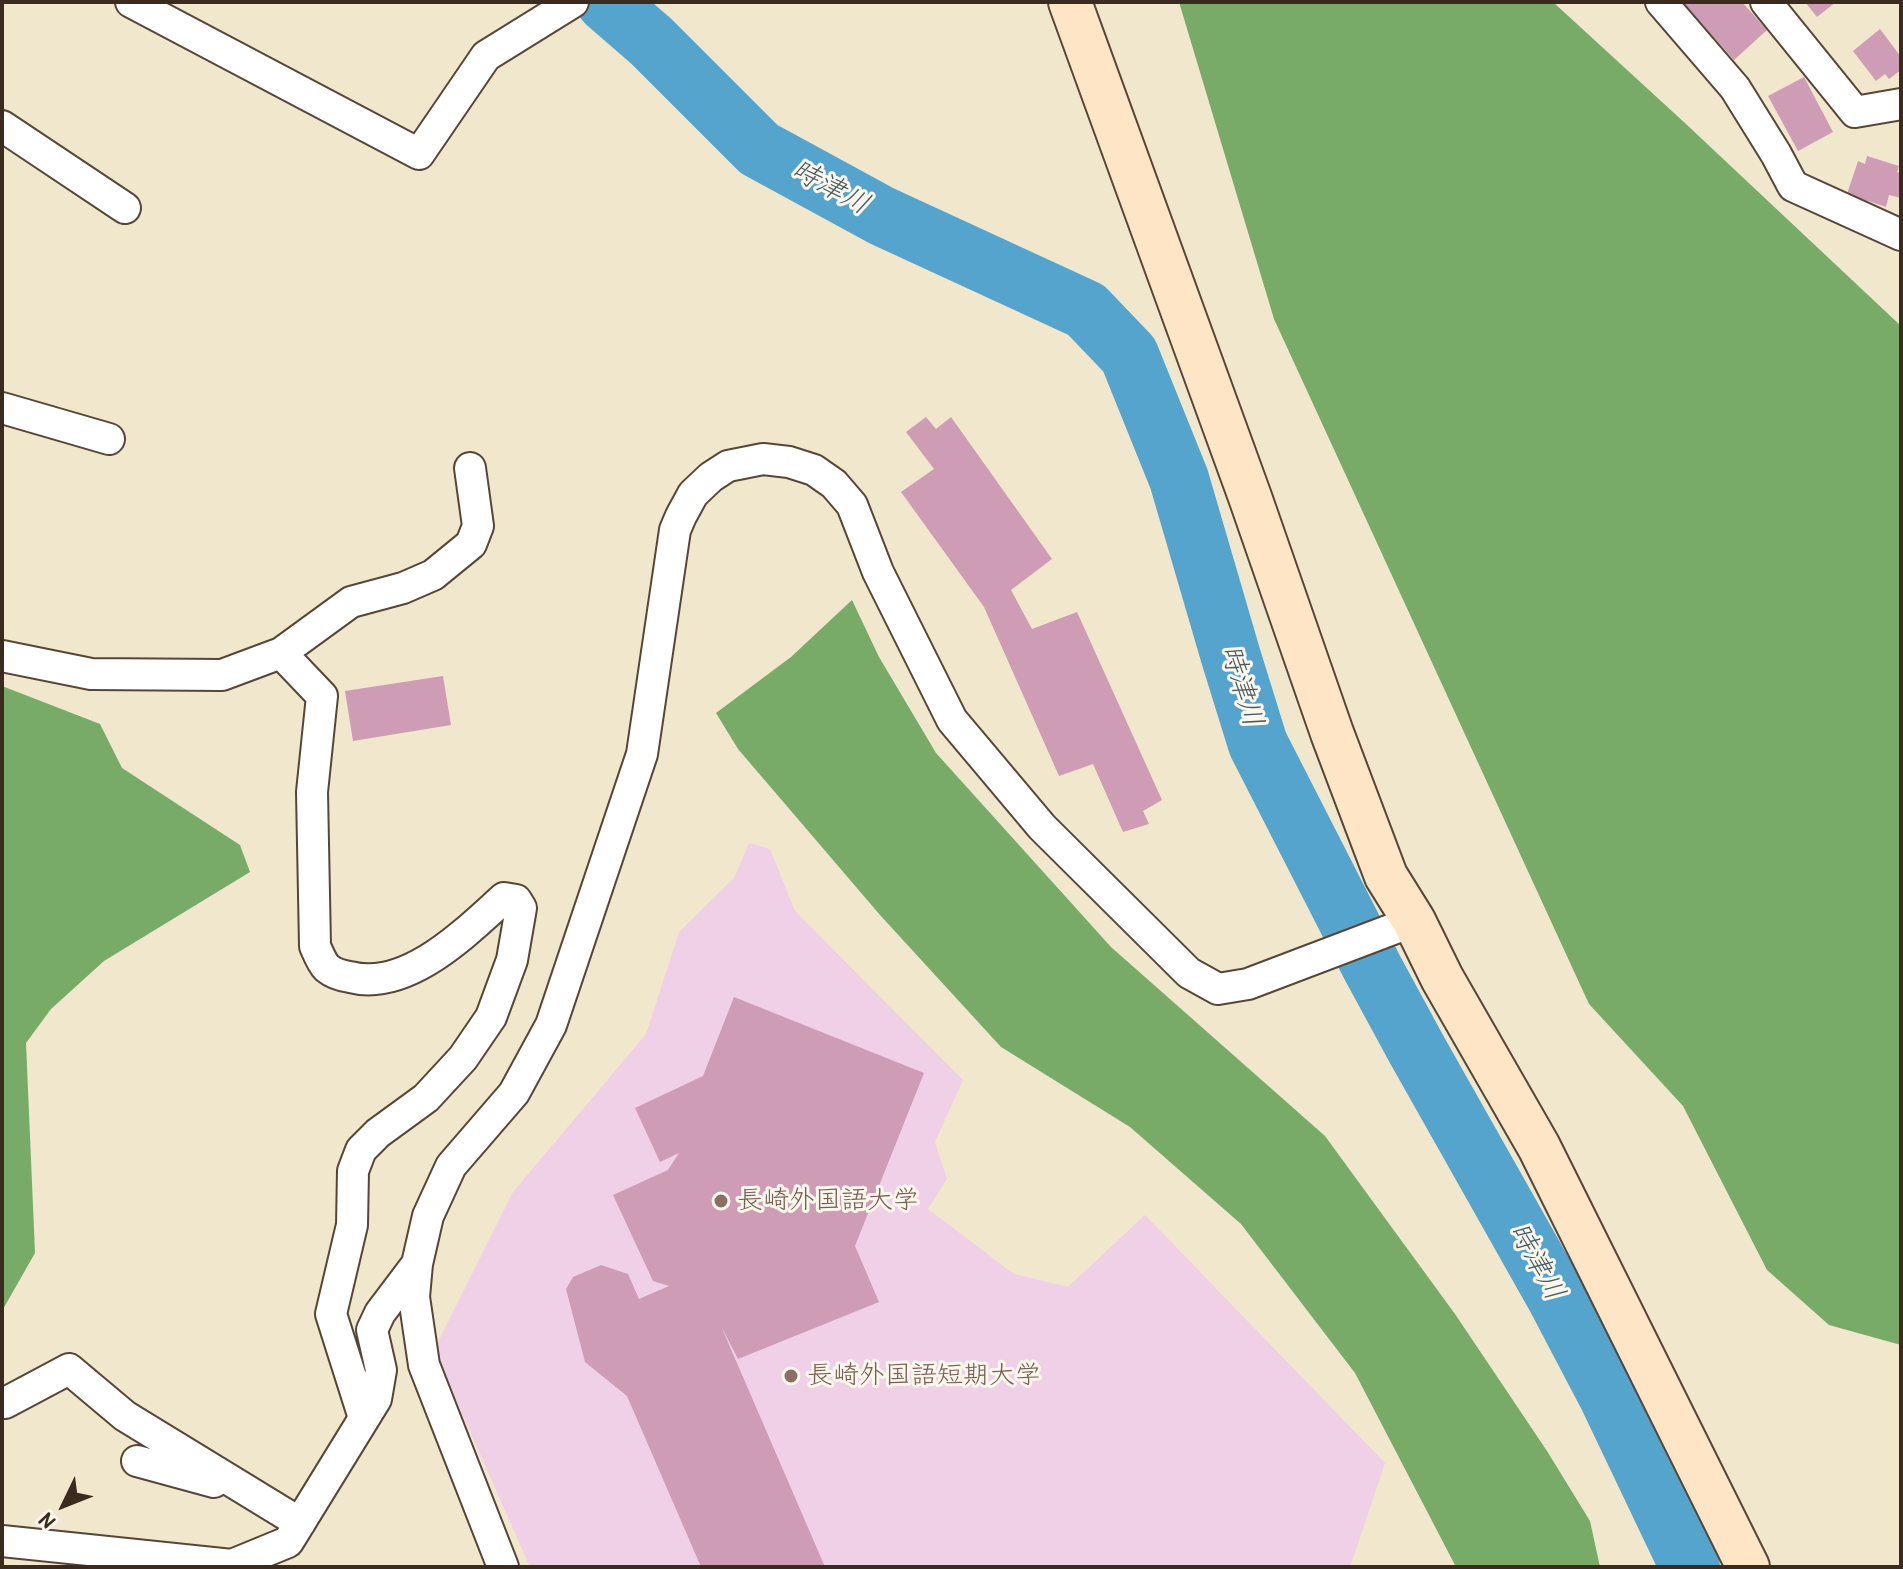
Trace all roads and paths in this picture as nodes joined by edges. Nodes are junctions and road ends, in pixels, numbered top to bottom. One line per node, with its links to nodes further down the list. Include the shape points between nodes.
1 (131, 2): 5 (street, via 419,154 486,56)
2 (1070, 2): 15 (street, via 1369,833 1386,876)
3 (1661, 2): 9 (street, via 1735,88 1793,186)
4 (1766, 2): 6 (street, via 1855,112)
5 (570, 3)
6 (1901, 104)
7 (2, 126): 8 (street)
8 (125, 208)
9 (1901, 235)
10 (2, 408): 11 (street)
11 (109, 439)
12 (470, 468): 13 (street, via 478,526 471,544 433,575 351,602)
13 (281, 653): 14 (street, via 222,675 91,674); 18 (street, via 322,696 312,792 315,946 326,967 365,981 391,977 457,940 504,898 516,900 521,908 512,960 491,1017 426,1098 361,1150 353,1171 352,1225 331,1314)
14 (2, 656)
15 (1414, 921): 16 (street, via 1248,984 1218,989 1189,973 1042,827 952,720 878,572 852,505 834,484 789,462 763,459 728,466 693,494 675,530 642,754 551,1025 514,1093 451,1166 428,1216); 24 (street, via 1539,1147)
16 (417, 1264): 18 (street, via 372,1330 381,1370 376,1399); 23 (street, via 414,1297 424,1365)
17 (5, 1403): 20 (street, via 71,1356 125,1416)
18 (364, 1418): 21 (street)
19 (137, 1461): 20 (street)
20 (236, 1484): 21 (street)
21 (300, 1523): 22 (street, via 288,1542 232,1565)
22 (2, 1541)
23 (503, 1567)
24 (1748, 1567)

